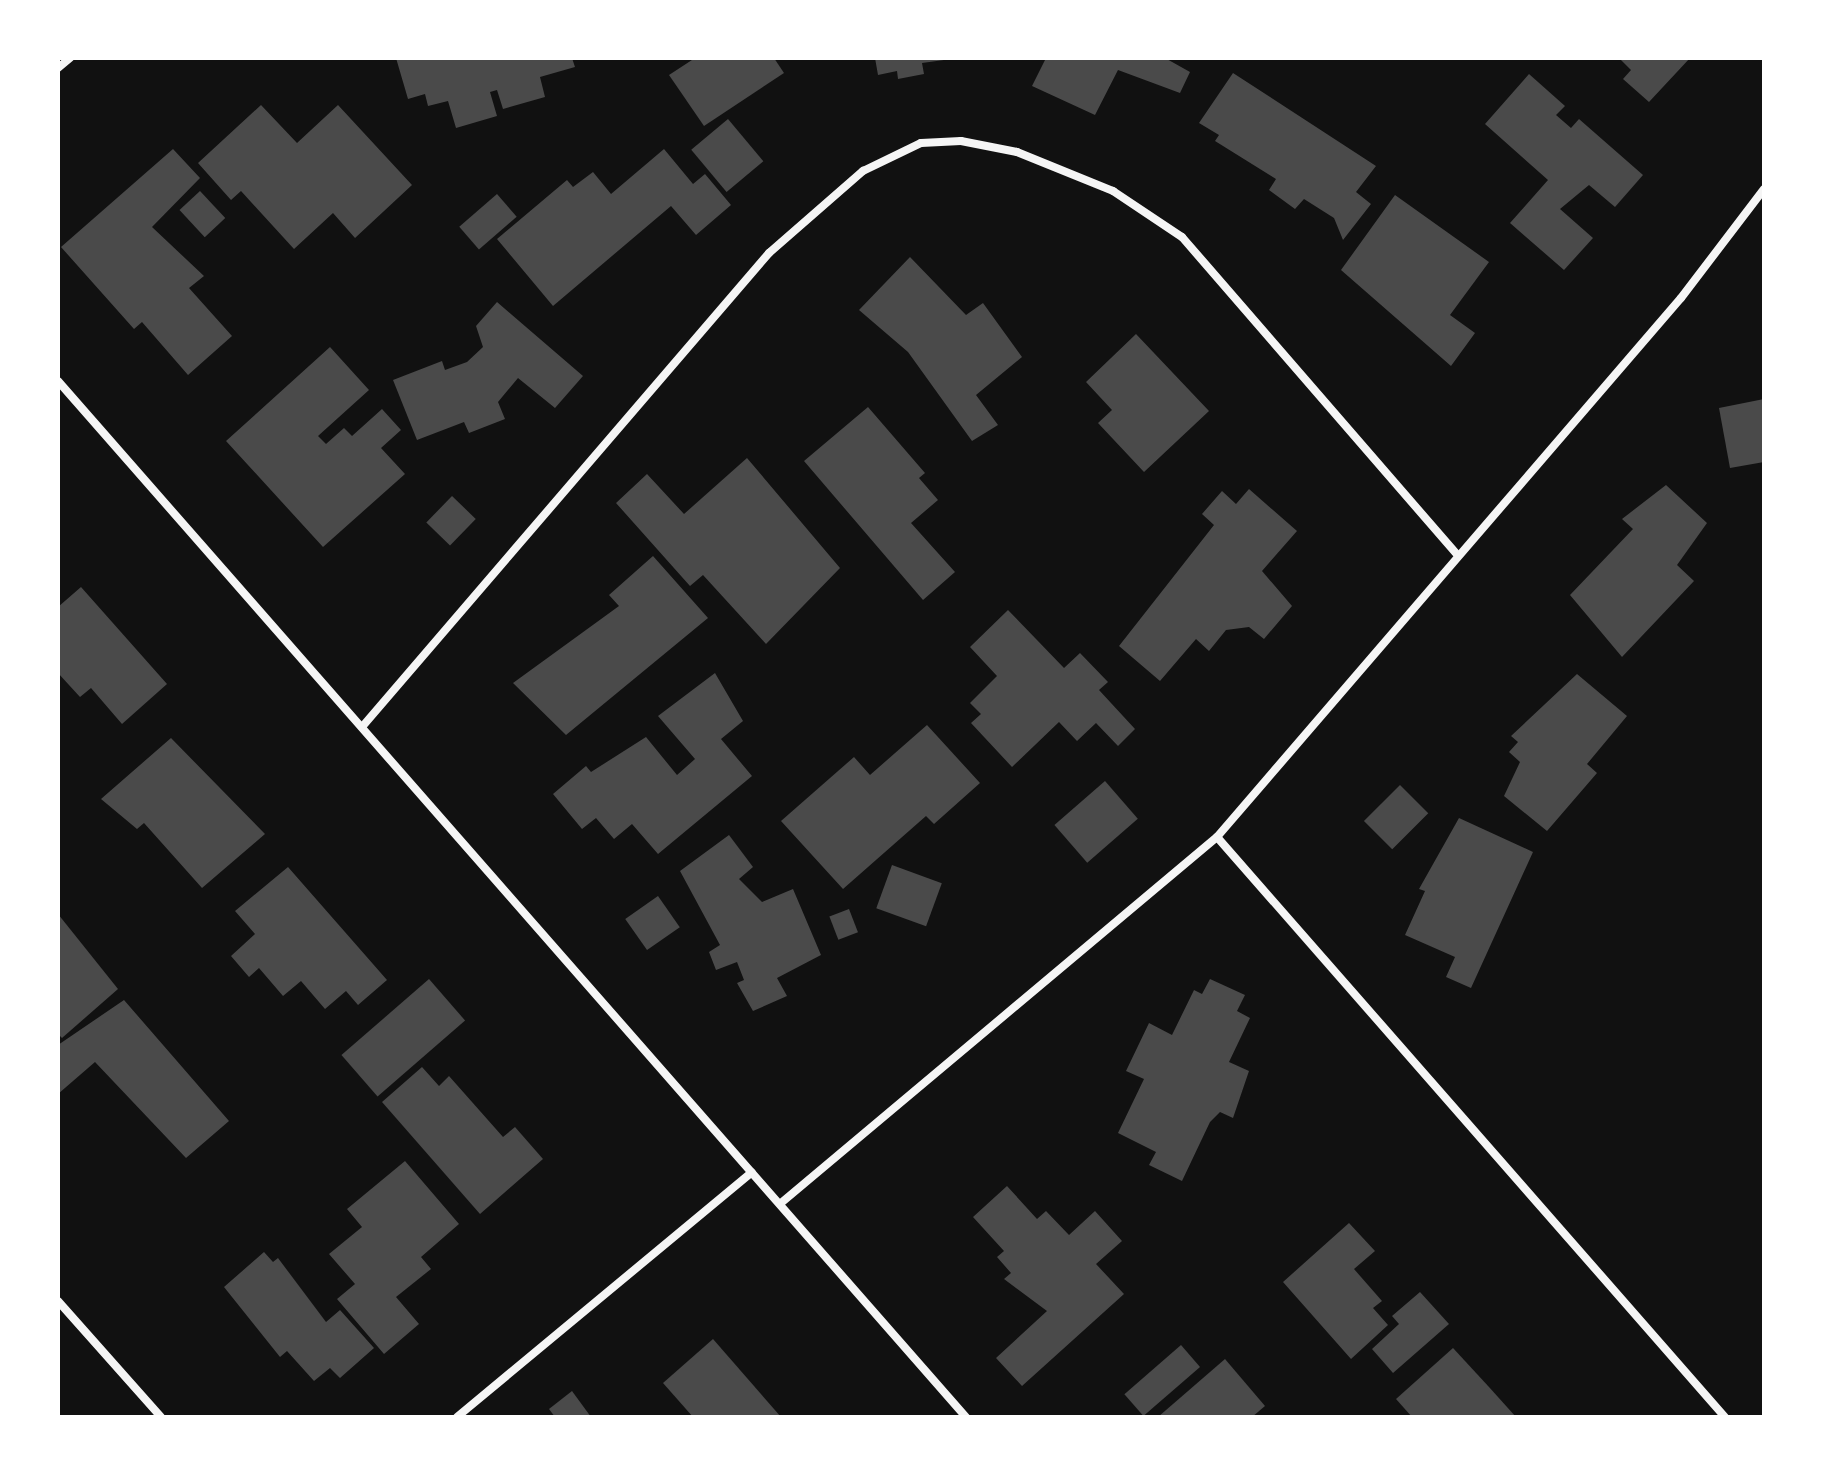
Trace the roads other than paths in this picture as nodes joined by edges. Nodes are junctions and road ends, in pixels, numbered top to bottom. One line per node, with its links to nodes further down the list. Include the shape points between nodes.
1 (70, 58): 2 (street)
2 (58, 68)
3 (1764, 189): 5 (street, via 1681,298)
4 (58, 381): 6 (street)
5 (1456, 553): 6 (street, via 1182,237 1113,191 1017,152 961,141 921,143 863,171 769,253); 7 (street)
6 (362, 727): 8 (street)
7 (1217, 837): 9 (street); 14 (street)
8 (752, 1172): 9 (street); 12 (street)
9 (781, 1203): 13 (street)
10 (58, 1301): 11 (street)
11 (161, 1417)
12 (457, 1417)
13 (966, 1417)
14 (1725, 1417)

